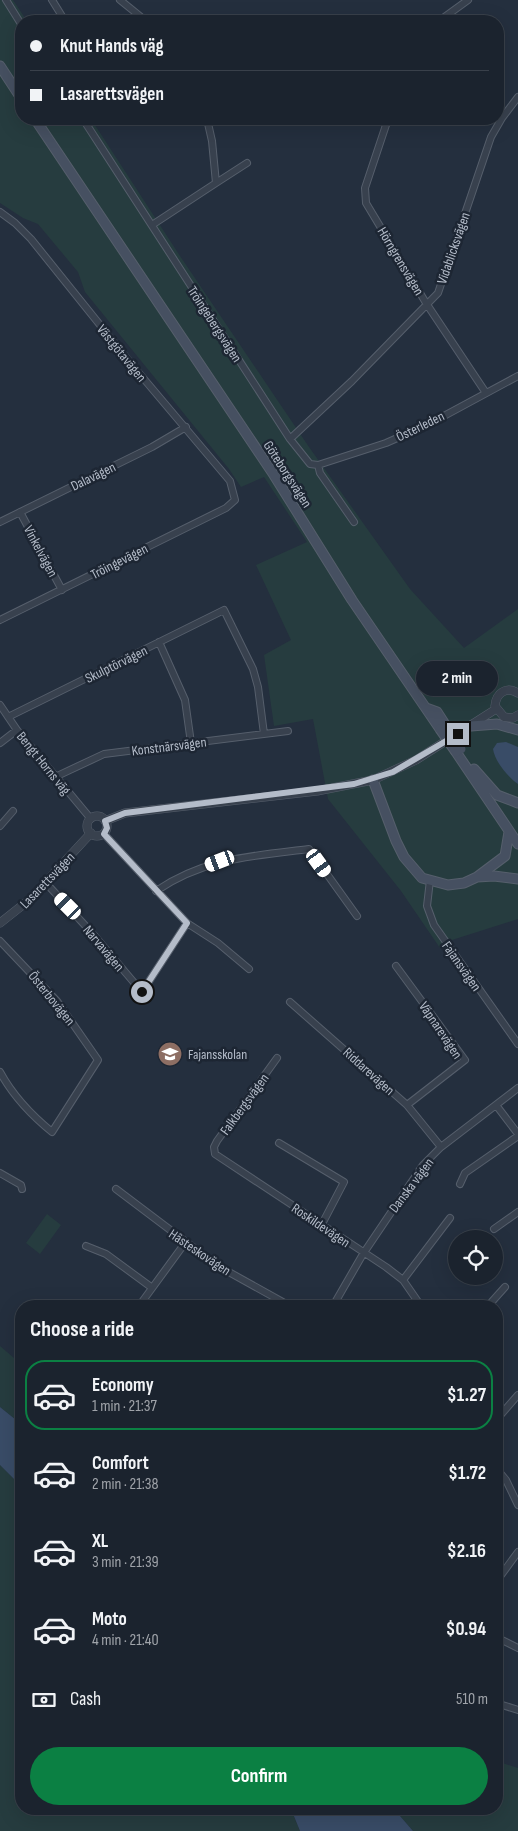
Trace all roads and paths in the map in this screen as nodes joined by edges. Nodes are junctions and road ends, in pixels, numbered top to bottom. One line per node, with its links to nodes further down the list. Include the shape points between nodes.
1 (6, 0): 5 (street)
2 (52, 0): 6 (street)
3 (120, 0): 7 (street)
4 (468, 0): 8 (street)
5 (15, 15)
6 (61, 15)
7 (139, 15)
8 (447, 15)
9 (0, 66): 10 (main road)
10 (15, 89)
11 (518, 97): 12 (street, Vidablicksvägen)
12 (504, 115)
13 (39, 125): 47 (main road, Göteborgsvägen, bridge, via 274,475 352,600)
14 (86, 125): 21 (street, Tröingebergsvägen)
15 (208, 125): 19 (street)
16 (386, 125): 22 (street, Hörngrensvägen, via 365,188 366,204)
17 (498, 125): 22 (street, Vidablicksvägen, via 438,292)
18 (247, 163): 19 (street)
19 (216, 183): 21 (street)
20 (0, 212): 25 (street, Västgötavägen, via 30,239)
21 (152, 225): 26 (street, Tröingebergsvägen)
22 (426, 303): 24 (street, Hörngrensvägen); 26 (street, Vidablicksvägen, via 352,381)
23 (518, 376): 24 (street, Österleden)
24 (486, 393): 27 (street, Österleden, via 386,443)
25 (186, 427): 28 (street, Västgötavägen, via 230,481); 29 (street, Dalavägen)
26 (290, 439): 27 (street, Tröingebergsvägen, via 306,462)
27 (318, 465): 31 (street, Tröingebergsvägen, via 320,473)
28 (236, 500): 32 (street, Tröingevägen, via 226,508)
29 (20, 512): 30 (street, Dalavägen); 32 (street, Vinkelvägen)
30 (0, 522)
31 (354, 522)
32 (62, 590): 33 (street, Tröingevägen)
33 (0, 620)
34 (159, 642): 39 (street, Skulptörvägen); 44 (street, Skulptörvägen, via 224,610 253,669); 46 (street, via 185,700)
35 (518, 693): 37 (street, via 509,690 500,693)
36 (0, 704): 39 (street, Bengt Horns väg)
37 (496, 709): 38 (street, via 507,718); 40 (street)
38 (518, 715)
39 (8, 717): 41 (street, Bengt Horns väg)
40 (471, 726): 42 (main road, via 497,724); 49 (street, via 416,760)
41 (17, 730): 45 (street); 48 (street, Bengt Horns väg)
42 (518, 730)
43 (288, 731): 44 (street, Konstnärsvägen)
44 (264, 734): 46 (street, Konstnärsvägen)
45 (0, 743)
46 (190, 743): 48 (street, Konstnärsvägen, via 104,754)
47 (459, 751): 50 (main road, via 493,792); 55 (main road, Göteborgsvägen)
48 (55, 777): 52 (street, Bengt Horns väg)
49 (373, 780): 53 (street, via 316,791 125,813); 61 (main road, via 404,857 422,878)
50 (518, 803)
51 (12, 811): 54 (street)
52 (91, 819): 53 (street, via 99,817); 56 (street, via 88,825)
53 (105, 821): 57 (street, via 107,828)
54 (0, 826)
55 (510, 832): 58 (main road, Göteborgsvägen); 59 (main road, via 505,856)
56 (91, 833): 57 (street, via 96,836); 62 (street, Lasarettsvägen)
57 (104, 834): 63 (street)
58 (518, 844)
59 (477, 877): 60 (main road); 61 (main road, via 454,885)
60 (518, 879)
61 (430, 880): 71 (street, Fajansvägen, via 427,906 434,925)
62 (45, 882): 65 (street, Lasarettsvägen); 66 (street, Narvavägen, via 142,992)
63 (156, 891): 64 (street, via 169,882 220,861 309,849); 66 (street)
64 (357, 916)
65 (0, 923)
66 (187, 923): 69 (street)
67 (0, 941): 73 (street, Österbovägen, via 57,1001 98,1060 52,1132 32,1115)
68 (396, 966): 75 (street, Väpnarevägen, via 465,1060)
69 (249, 969)
70 (290, 1002): 75 (street, Riddarevägen)
71 (518, 1044)
72 (277, 1058): 80 (street, Falkbergsvägen, via 217,1141)
73 (0, 1073)
74 (518, 1088): 76 (street, Danska vägen)
75 (407, 1105): 79 (street, Riddarevägen)
76 (496, 1105): 77 (street); 79 (street, Danska vägen)
77 (518, 1135): 82 (street, via 465,1173)
78 (279, 1143): 87 (street, via 344,1182)
79 (441, 1148): 91 (street, Danska vägen, via 411,1180)
80 (214, 1151): 87 (street, Roskildevägen, via 218,1157)
81 (0, 1173): 83 (street, via 21,1185)
82 (460, 1184)
83 (22, 1189)
84 (116, 1189): 89 (street, Hästeskovägen)
85 (518, 1212): 88 (street)
86 (450, 1218): 92 (street)
87 (321, 1226): 91 (street, Roskildevägen)
88 (494, 1229)
89 (185, 1243): 93 (street); 96 (street, Hästeskovägen, via 218,1266)
90 (86, 1246): 93 (street, via 106,1254)
91 (363, 1254): 92 (street, Roskildevägen); 97 (street, Danska vägen)
92 (403, 1280): 98 (street, Roskildevägen)
93 (151, 1287): 95 (street)
94 (505, 1287): 99 (street)
95 (143, 1300)
96 (279, 1300)
97 (336, 1300)
98 (417, 1300)
99 (493, 1300)
100 (518, 1395): 101 (street)
101 (503, 1412)
102 (503, 1476): 103 (street)
103 (518, 1505)
104 (518, 1552): 105 (street)
105 (503, 1572)
106 (503, 1640): 107 (street)
107 (518, 1648)
108 (503, 1705): 109 (street)
109 (518, 1710)

